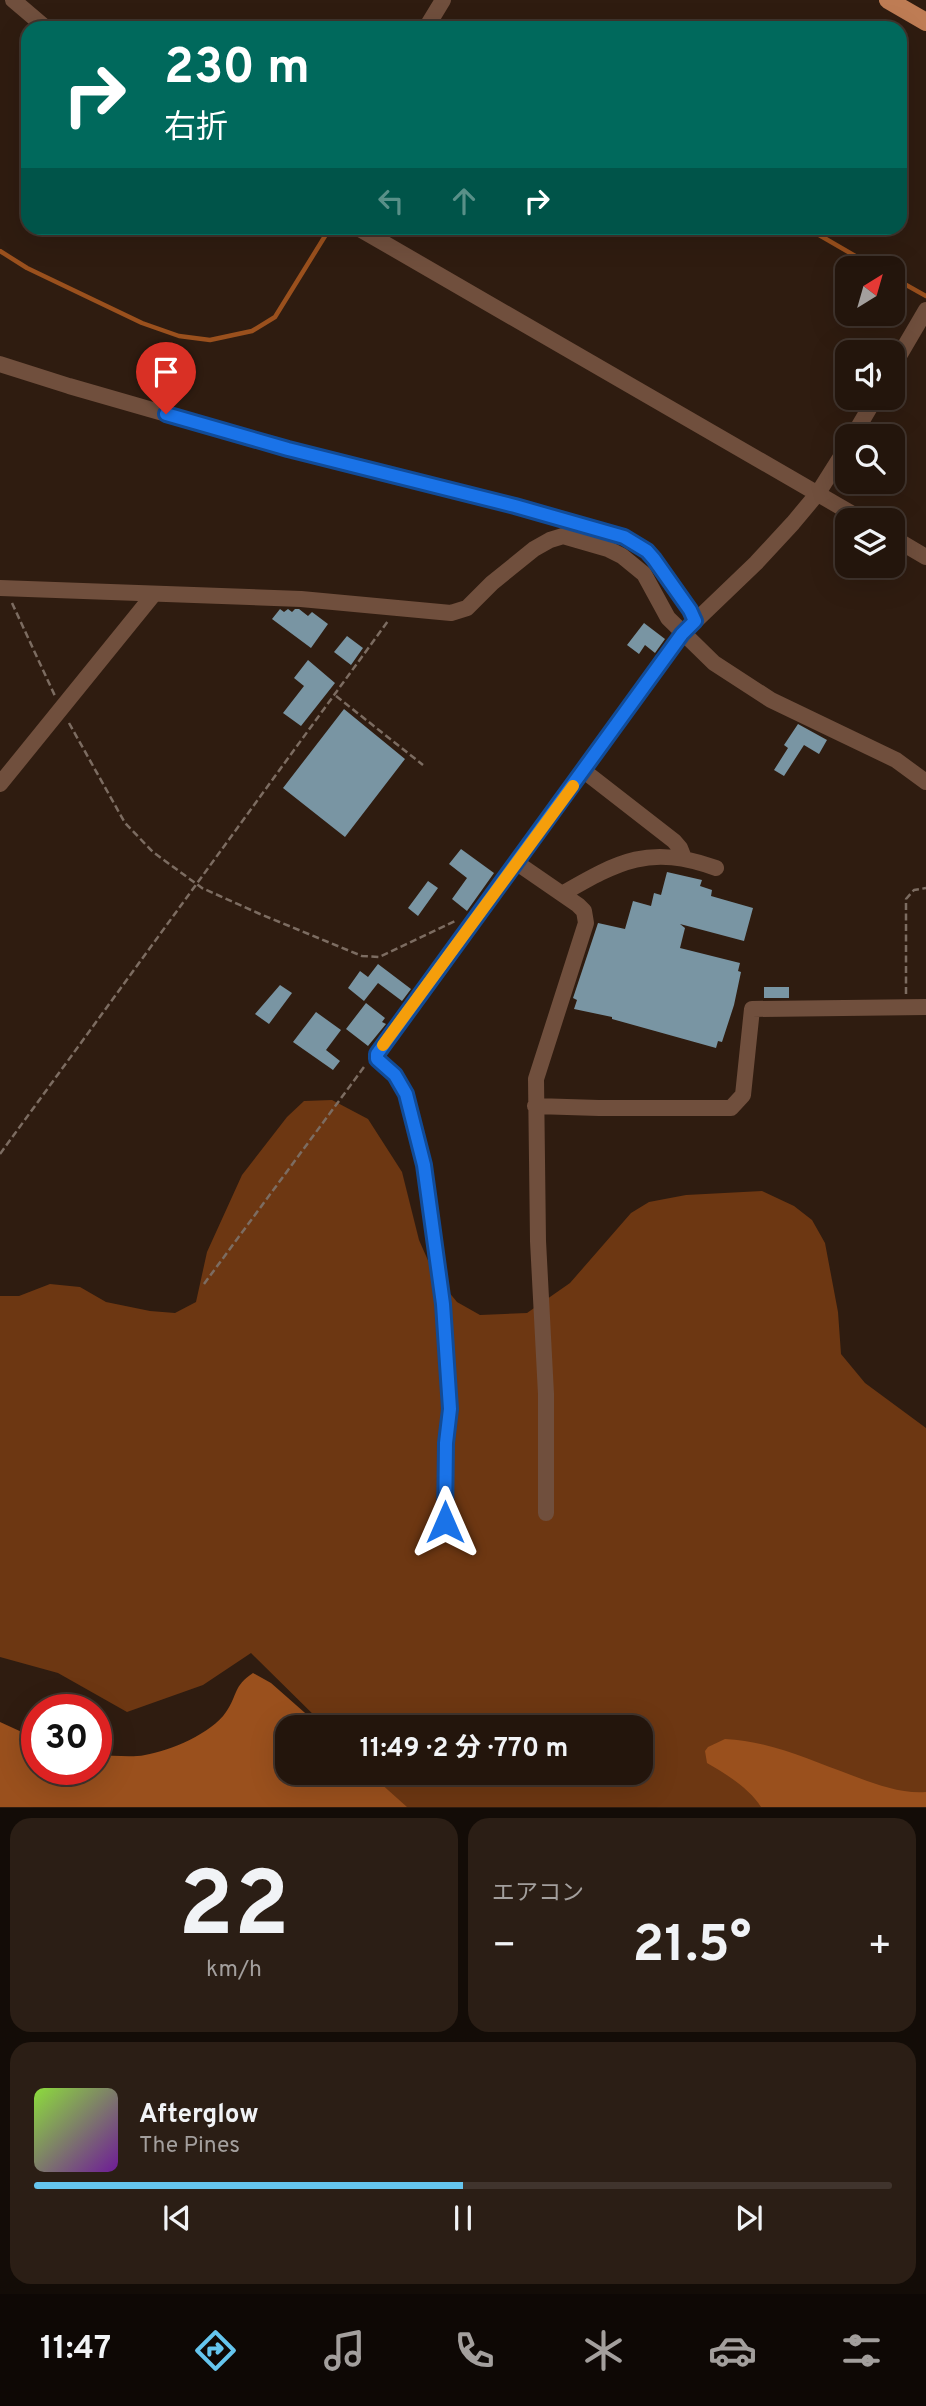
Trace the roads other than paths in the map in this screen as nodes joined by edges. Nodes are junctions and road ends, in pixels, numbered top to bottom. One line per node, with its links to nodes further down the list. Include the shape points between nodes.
1 (13, 0): 4 (street)
2 (443, 0): 5 (street)
3 (888, 0): 6 (main road)
4 (38, 21)
5 (430, 21)
6 (926, 22)
7 (370, 235): 12 (street)
8 (926, 310): 9 (street)
9 (905, 346)
10 (0, 364): 18 (street, via 288,449 624,537 654,559)
11 (835, 465): 12 (street)
12 (818, 493): 13 (street); 18 (street, via 756,563)
13 (843, 508)
14 (905, 545): 15 (street)
15 (926, 557)
16 (3, 588): 17 (street)
17 (153, 594): 19 (street, via 301,599 450,613 467,608 534,550 563,536 608,549 633,564); 22 (street)
18 (695, 621): 19 (street)
19 (682, 634): 20 (street); 21 (street, via 714,663 771,700 896,760)
20 (584, 771): 23 (street, via 674,841); 24 (street)
21 (926, 782)
22 (0, 784)
23 (684, 858): 25 (street); 26 (street, via 625,861)
24 (517, 863): 26 (street); 30 (street, via 377,1057 406,1094 424,1165 443,1304 450,1409)
25 (716, 868)
26 (562, 894): 28 (street, via 584,911 586,923 538,1069)
27 (926, 1007): 28 (street, via 752,1009 743,1095 731,1108)
28 (535, 1105): 29 (street)
29 (546, 1513)
30 (445, 1522)

